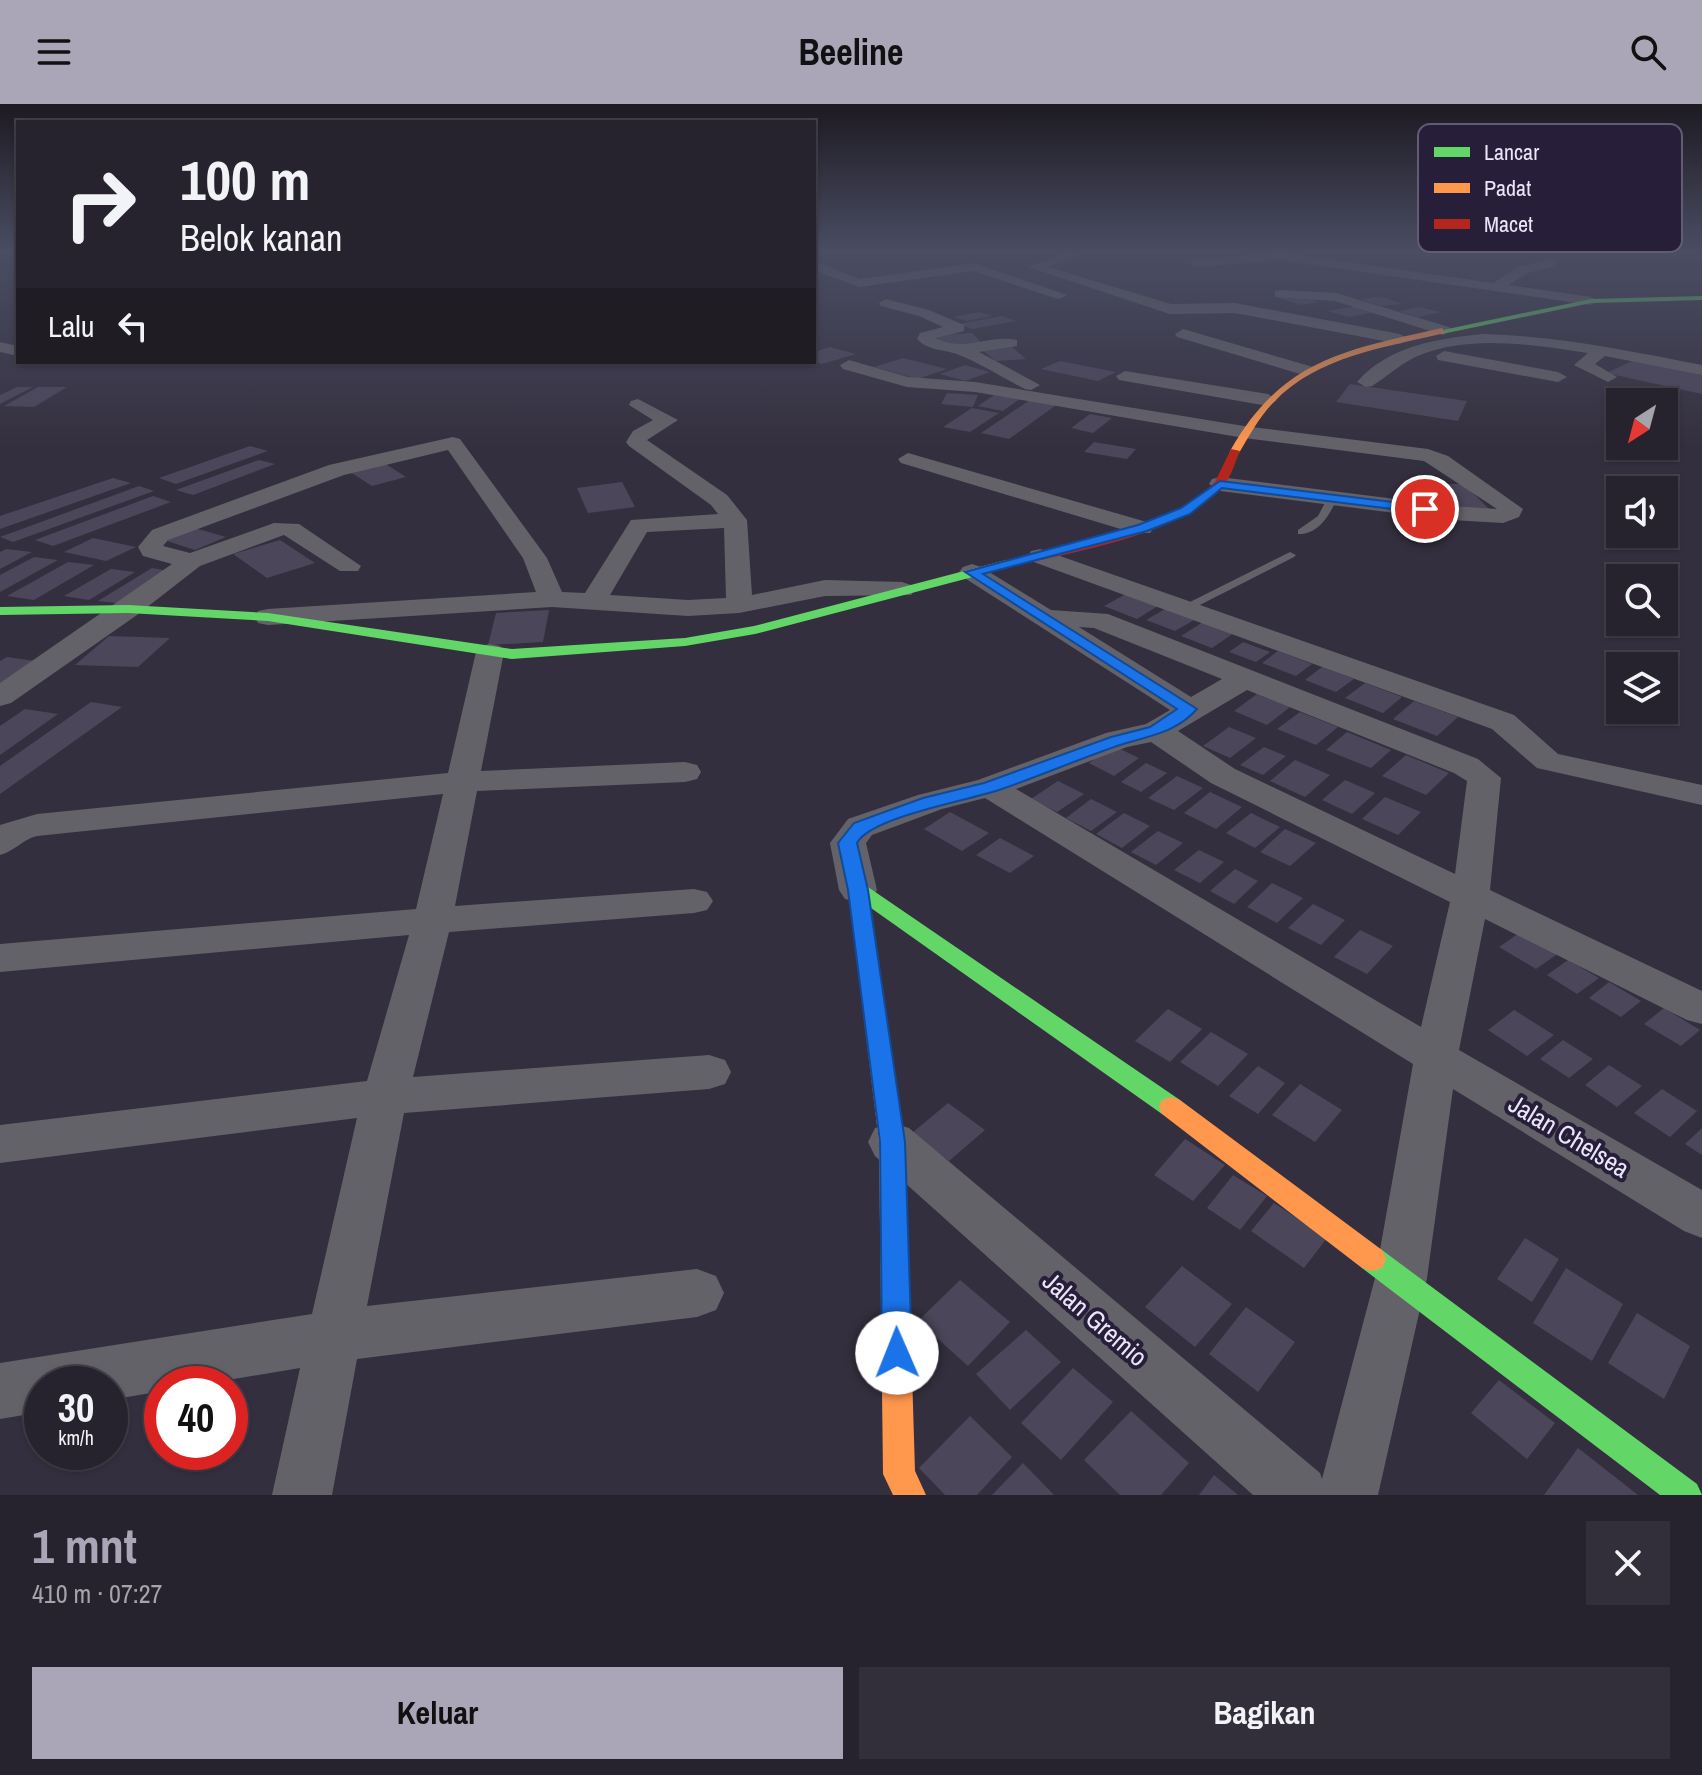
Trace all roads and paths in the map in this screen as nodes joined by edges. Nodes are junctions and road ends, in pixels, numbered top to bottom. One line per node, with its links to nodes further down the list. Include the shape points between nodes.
1 (935, 318): 10 (street, via 958,328 925,339)
2 (1288, 318): 7 (street)
3 (1404, 318): 5 (street)
4 (1505, 318): 5 (street)
5 (1443, 330): 7 (street)
6 (1179, 333): 15 (street)
7 (1400, 339): 9 (street)
8 (1011, 343): 10 (street)
9 (1381, 344): 11 (street); 15 (street)
10 (961, 350): 20 (street)
11 (1416, 350): 12 (street, via 1451,341 1511,340); 17 (street); 19 (street)
12 (1602, 351): 14 (street); 18 (street, via 1583,365)
13 (849, 365): 20 (street, via 907,382)
14 (1702, 370)
15 (1307, 371): 21 (street)
16 (1125, 376): 21 (street)
17 (1558, 377)
18 (1608, 377)
19 (1366, 382)
20 (1058, 399): 23 (street)
21 (1268, 400): 23 (street)
22 (638, 405): 27 (street, via 668,420 636,442 719,500)
23 (1244, 432): 25 (street); 26 (street, via 1428,455 1512,509 1503,516 1451,513)
24 (908, 459): 28 (street)
25 (1220, 484): 26 (street); 28 (street, via 1186,511)
26 (1333, 497): 29 (lane, via 1323,518)
27 (735, 520): 37 (street, via 639,525); 38 (street)
28 (1142, 528): 31 (street)
29 (1302, 532)
30 (1290, 555): 39 (lane)
31 (1040, 556): 34 (street); 39 (street)
32 (191, 561): 33 (street, via 282,528); 36 (street, via 150,547 172,530 337,470 450,443 457,445 535,558); 40 (street)
33 (349, 566)
34 (972, 572): 35 (street); 43 (street)
35 (902, 590): 38 (street, via 825,588); 44 (street, via 755,630 685,642)
36 (552, 599): 37 (street); 42 (street)
37 (594, 600): 38 (street, via 688,608)
38 (739, 605)
39 (1186, 607): 52 (street, via 1503,722 1548,761)
40 (128, 609): 41 (street); 42 (street); 46 (street)
41 (0, 611)
42 (268, 617): 44 (street)
43 (1048, 618): 45 (street, via 1098,620); 47 (street)
44 (490, 652): 50 (street)
45 (1244, 679): 47 (street); 55 (street, via 1480,774 1484,778)
46 (0, 697)
47 (1189, 709): 48 (street)
48 (1156, 731): 51 (street); 55 (street, via 1223,776)
49 (685, 772): 50 (street)
50 (462, 782): 53 (street, via 37,825 16,830); 57 (street)
51 (990, 787): 54 (street, via 930,802 854,831 848,843); 60 (street, Jalan Chelsea)
52 (1702, 795)
53 (0, 844)
54 (858, 890): 63 (street); 66 (street, via 1121,1070)
55 (1471, 895): 59 (street); 60 (street)
56 (694, 901): 57 (street)
57 (433, 920): 58 (street); 62 (street)
58 (0, 958)
59 (1702, 1009)
60 (1436, 1056): 65 (street, Jalan Chelsea); 66 (street)
61 (709, 1072): 62 (street)
62 (385, 1097): 64 (street); 68 (street)
63 (892, 1142): 71 (street, via 899,1474); 72 (street, Jalan Gremio)
64 (0, 1144)
65 (1702, 1216)
66 (1401, 1278): 73 (street); 74 (street)
67 (697, 1293): 68 (street)
68 (334, 1336): 69 (street); 70 (street)
69 (0, 1391)
70 (302, 1495)
71 (910, 1495)
72 (1298, 1495)
73 (1348, 1495)
74 (1686, 1495)

